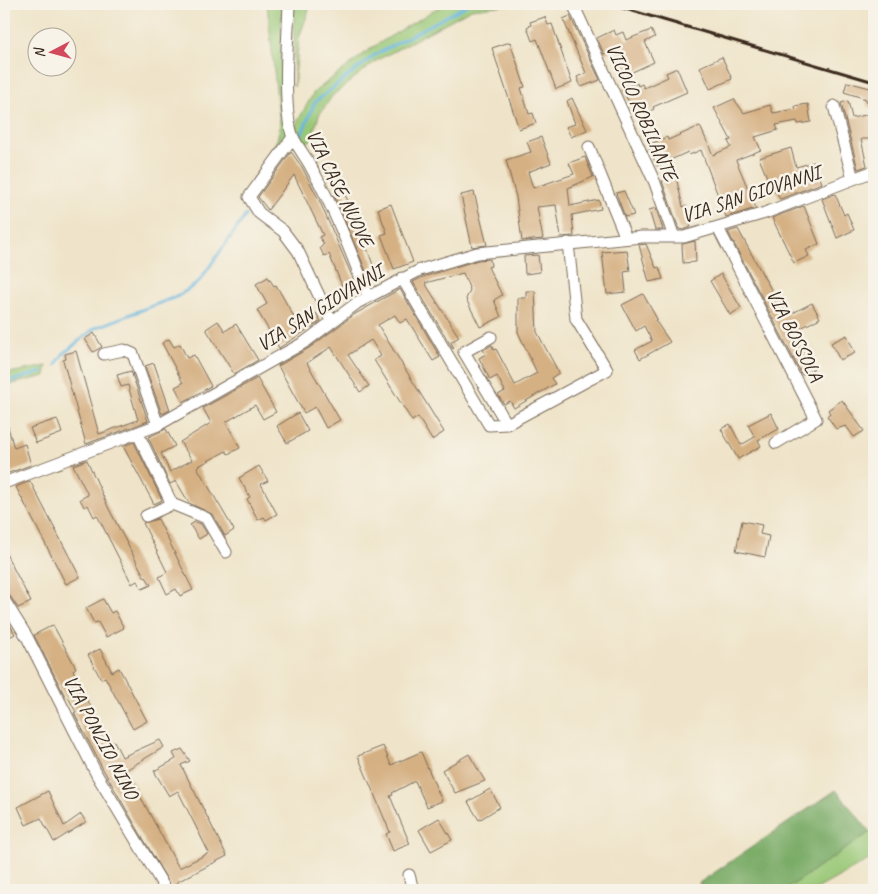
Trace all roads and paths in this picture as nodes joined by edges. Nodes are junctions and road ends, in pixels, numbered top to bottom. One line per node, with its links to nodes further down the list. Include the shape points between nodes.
1 (289, 4): 4 (street, VIA CASE NUOVE, via 288,89)
2 (573, 4): 9 (street, VICOLO ROBILANTE, via 655,183)
3 (834, 106): 7 (street)
4 (293, 136): 13 (street, VIA CASE NUOVE, via 341,228); 14 (street, via 248,197 259,213 282,231 298,251)
5 (589, 147): 10 (street)
6 (874, 171): 7 (street, VIA SAN GIOVANNI)
7 (853, 179): 8 (street, VIA SAN GIOVANNI, via 765,214)
8 (718, 228): 9 (street, VIA SAN GIOVANNI); 20 (street, VIA BOSSOLA, via 816,419)
9 (674, 237): 10 (street, VIA SAN GIOVANNI)
10 (626, 238): 11 (street, VIA SAN GIOVANNI)
11 (568, 243): 12 (street, VIA SAN GIOVANNI, via 477,253); 17 (street, via 576,319 607,370)
12 (402, 278): 13 (street, VIA SAN GIOVANNI); 17 (street, via 489,425)
13 (368, 296): 14 (street, VIA SAN GIOVANNI)
14 (331, 321): 18 (street, VIA SAN GIOVANNI, via 306,342)
15 (491, 337): 17 (street, via 464,352)
16 (104, 354): 18 (street, via 124,350 134,354)
17 (507, 424)
18 (158, 425): 19 (street, VIA SAN GIOVANNI)
19 (138, 434): 21 (street, VIA SAN GIOVANNI); 22 (street)
20 (776, 443)
21 (4, 483)
22 (172, 504): 23 (street); 24 (street, via 206,518)
23 (146, 516)
24 (226, 552)
25 (4, 600): 27 (street, VIA PONZIO NINO, via 27,637 97,775)
26 (409, 875): 28 (street)
27 (166, 890)
28 (413, 890)

